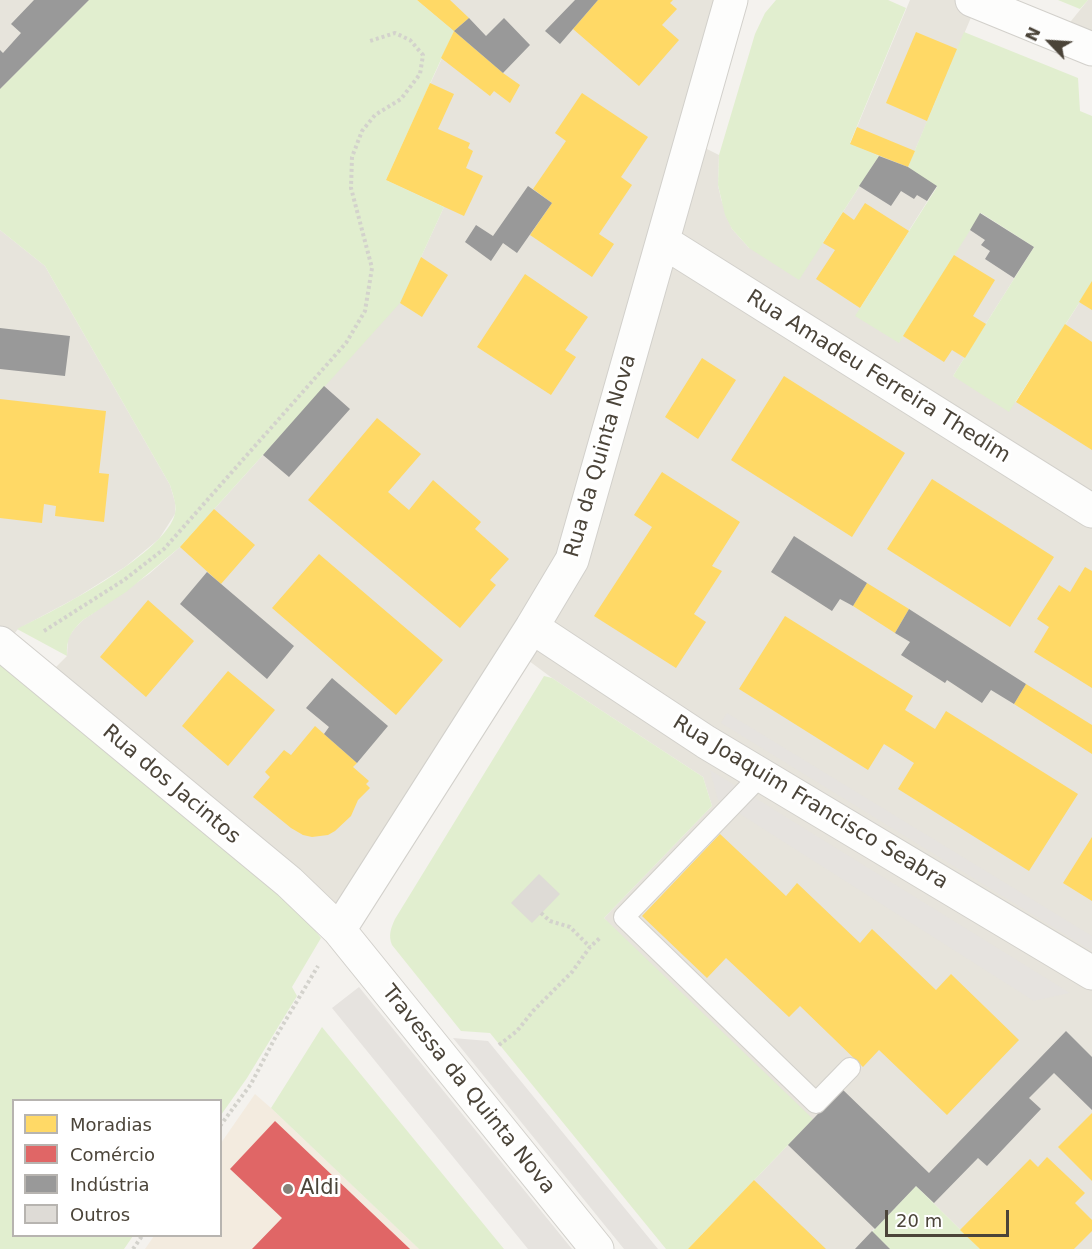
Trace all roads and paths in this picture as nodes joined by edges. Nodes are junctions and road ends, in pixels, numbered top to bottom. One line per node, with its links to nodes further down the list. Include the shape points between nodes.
1 (731, 0): 5 (street, Rua da Quinta Nova)
2 (972, 0): 4 (street)
3 (370, 41): 8 (path, via 395,33 410,40 423,55 420,74 401,99 375,114 362,130 351,157 351,188 372,268 365,312 346,343 164,549 124,580)
4 (1092, 48)
5 (664, 242): 6 (street, Rua Amadeu Ferreira Thedim); 7 (street, Rua da Quinta Nova, via 572,560)
6 (1092, 511)
7 (532, 627): 9 (street, Rua Joaquim Francisco Seabra); 12 (street, Rua da Quinta Nova)
8 (5, 647): 12 (street, Rua dos Jacintos, via 289,882)
9 (761, 775): 11 (lane); 14 (street, Rua Joaquim Francisco Seabra)
10 (541, 913): 13 (path, via 550,921 570,927)
11 (624, 916): 13 (path); 16 (lane, via 816,1103)
12 (339, 930): 17 (path, via 251,1084); 18 (street, Travessa da Quinta Nova)
13 (590, 947): 15 (path, via 573,972)
14 (1092, 973)
15 (499, 1045)
16 (850, 1068)
17 (222, 1123)
18 (597, 1249)

